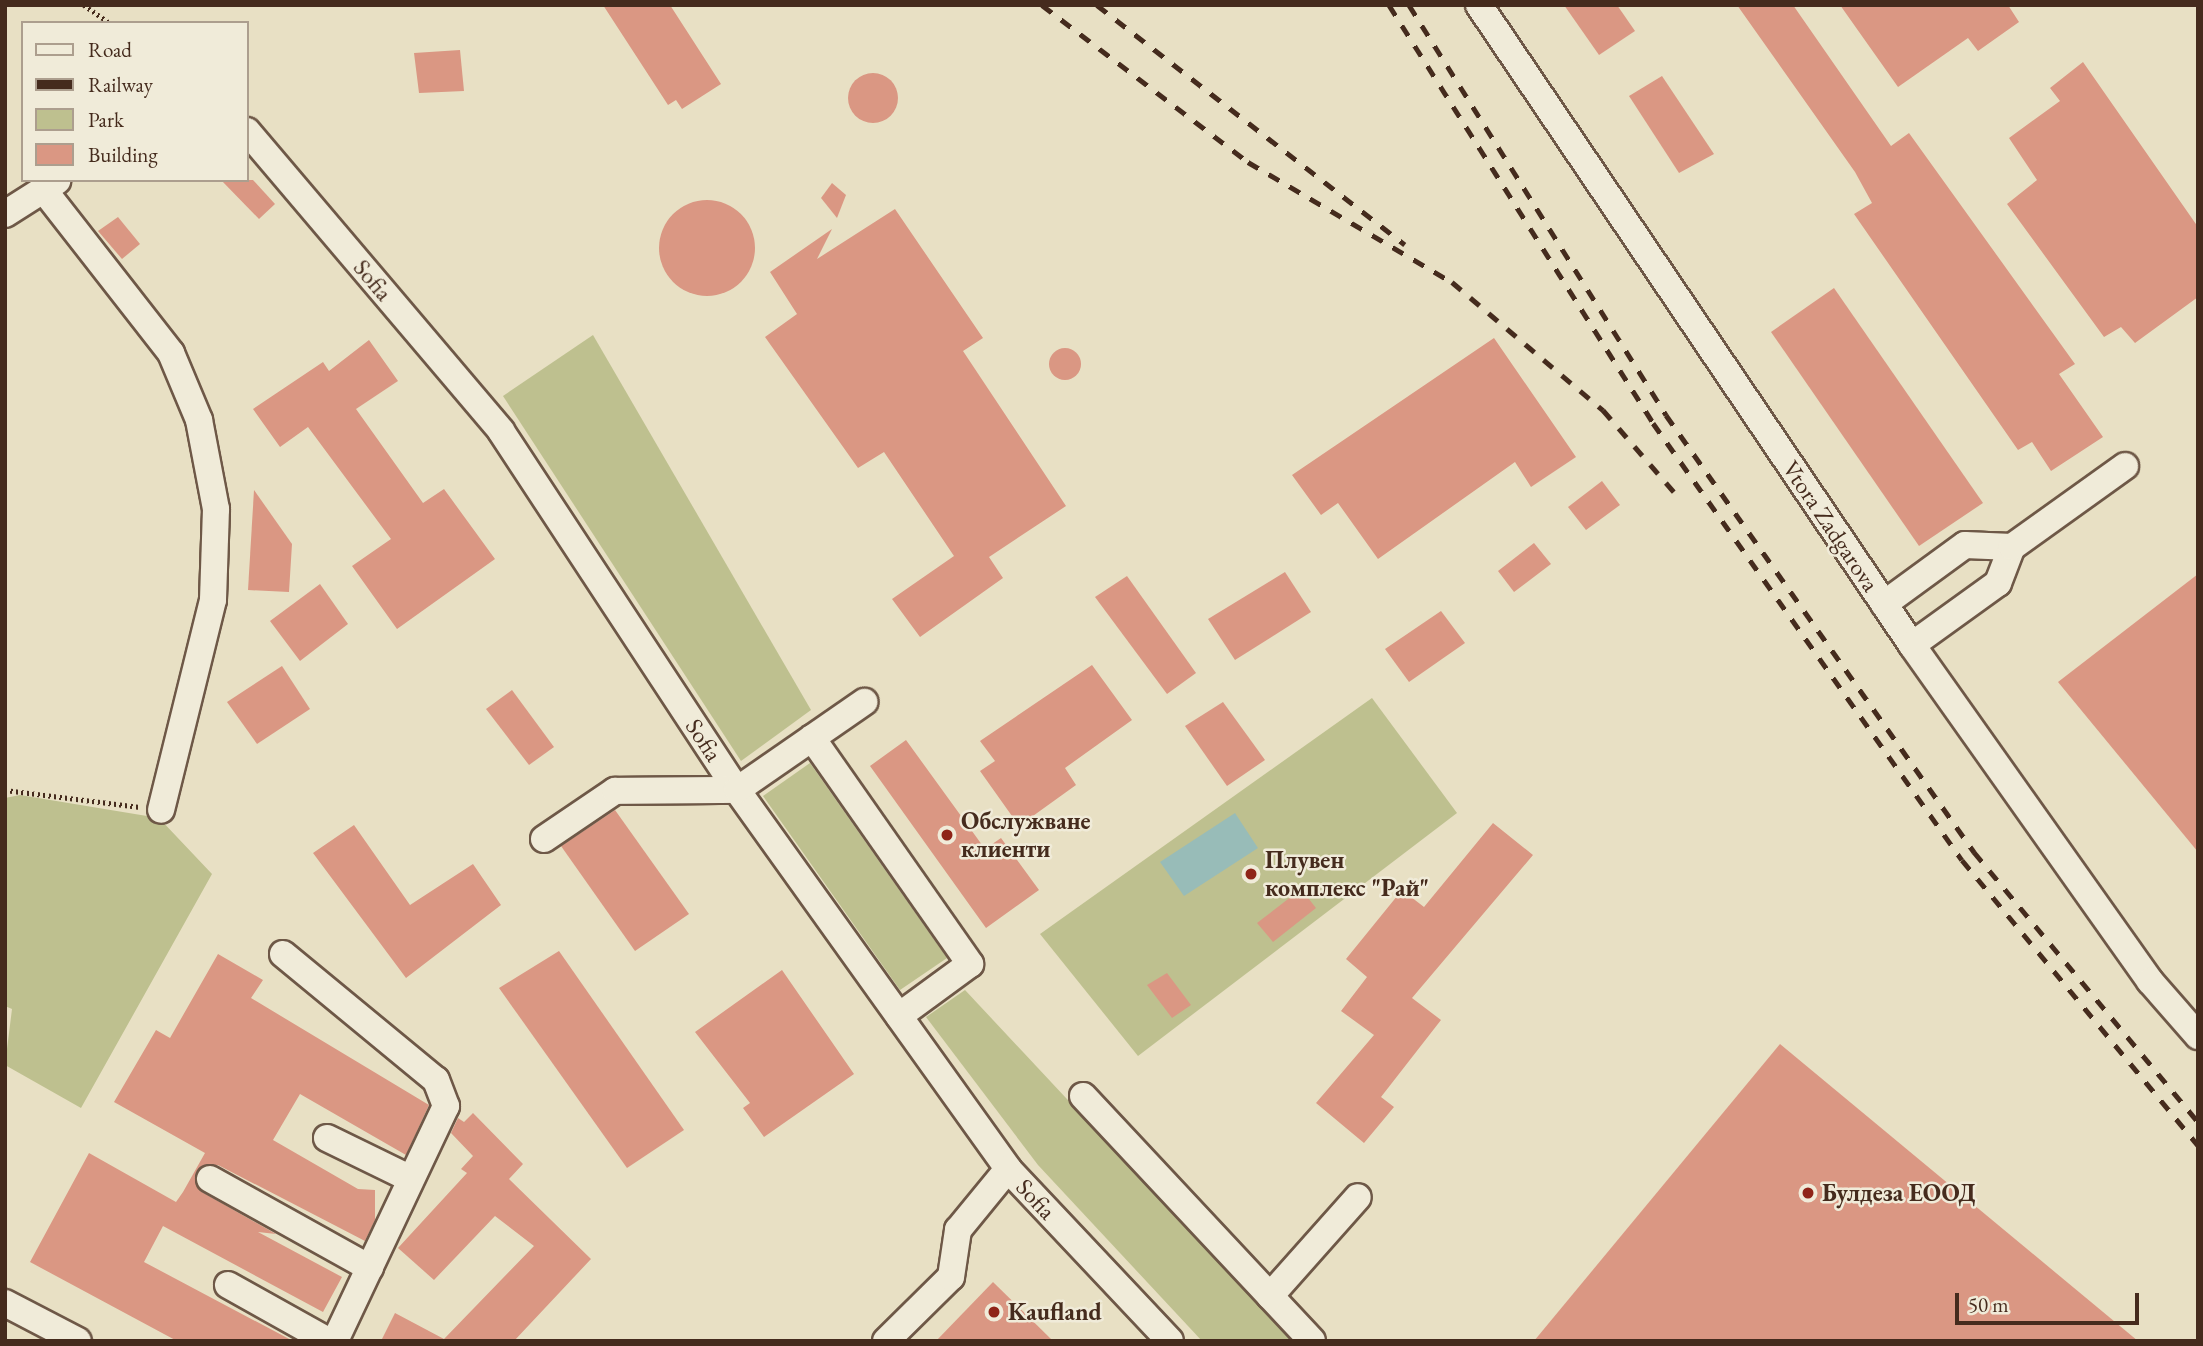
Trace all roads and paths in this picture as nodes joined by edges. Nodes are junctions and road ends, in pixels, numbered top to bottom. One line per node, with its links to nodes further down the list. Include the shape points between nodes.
1 (84, 5): 3 (path)
2 (1479, 5): 9 (street, Vtora Zadgarova)
3 (107, 21)
4 (248, 132): 14 (street, Sofia, via 501,431)
5 (51, 185): 6 (street); 15 (street, via 171,353 202,433 216,509 214,600)
6 (5, 214)
7 (2125, 466): 8 (street)
8 (2012, 547): 9 (street, via 1965,545); 10 (street, via 1998,583)
9 (1884, 604): 10 (street, Vtora Zadgarova)
10 (1912, 645): 19 (street, Vtora Zadgarova, via 2150,981)
11 (864, 702): 12 (street)
12 (812, 738): 14 (street); 18 (street, via 970,964)
13 (5, 790): 15 (path)
14 (737, 790): 16 (street, via 615,791); 18 (street, Sofia)
15 (161, 810)
16 (544, 839)
17 (283, 954): 24 (street, via 436,1080 446,1106)
18 (899, 1016): 22 (street, Sofia)
19 (2198, 1036)
20 (1083, 1096): 28 (street)
21 (327, 1138): 24 (street)
22 (1008, 1170): 33 (street, via 958,1230 951,1278); 34 (street, Sofia)
23 (210, 1179): 26 (street)
24 (411, 1179): 26 (street)
25 (1358, 1197): 28 (street)
26 (370, 1268): 32 (street)
27 (228, 1285): 31 (street)
28 (1270, 1296): 35 (street)
29 (5, 1303): 30 (street)
30 (78, 1341)
31 (328, 1341)
32 (335, 1341)
33 (886, 1341)
34 (1170, 1341)
35 (1312, 1341)

